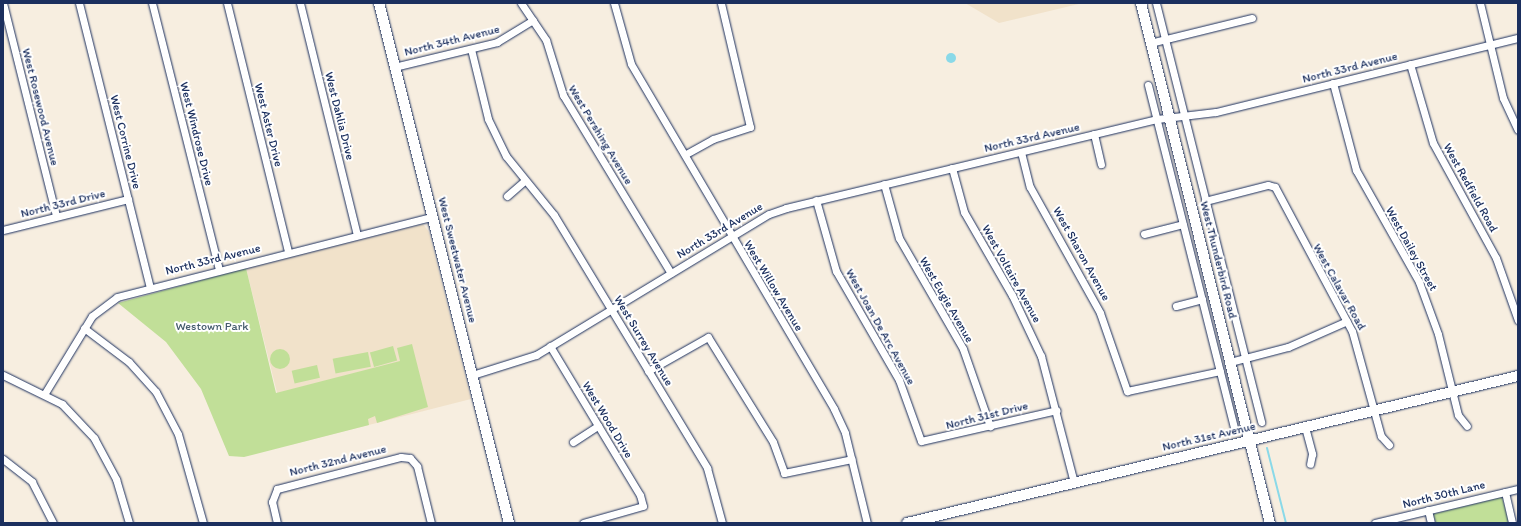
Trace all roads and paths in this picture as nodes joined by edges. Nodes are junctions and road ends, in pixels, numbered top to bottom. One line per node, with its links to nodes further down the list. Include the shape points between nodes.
1 (3, 3): 39 (street, West Rosewood Avenue)
2 (79, 3): 36 (street, West Corrine Drive)
3 (152, 3): 47 (street, West Windrose Drive)
4 (227, 3): 46 (street, West Aster Drive)
5 (300, 3): 44 (street, West Dahlia Drive)
6 (379, 3): 21 (street, West Sweetwater Avenue)
7 (521, 3): 14 (street, West Pershing Avenue)
8 (614, 3): 30 (street, West Willow Avenue, via 627,54)
9 (720, 3): 30 (street, via 750,127 713,140)
10 (1141, 3): 17 (street, West Thunderbird Road)
11 (1156, 3): 16 (street, West Thunderbird Road)
12 (1480, 3): 18 (street)
13 (1252, 18): 16 (street)
14 (533, 20): 19 (street, North 34th Avenue, via 507,38); 48 (street, West Pershing Avenue, via 546,40 562,95)
15 (1518, 38): 18 (street, North 33rd Avenue)
16 (1165, 40): 17 (street); 24 (street, West Thunderbird Road)
17 (1150, 43): 25 (street, West Thunderbird Road)
18 (1490, 44): 20 (street, North 33rd Avenue); 27 (street, via 1503,98)
19 (471, 49): 21 (street, North 34th Avenue); 33 (street, West Surrey Avenue, via 488,119)
20 (1410, 64): 22 (street, North 33rd Avenue); 53 (street, West Redfield Road, via 1433,143 1496,258)
21 (394, 67): 40 (street, West Sweetwater Avenue)
22 (1332, 83): 24 (street, North 33rd Avenue); 64 (street, West Dailey Street, via 1356,170 1419,282 1438,334)
23 (1148, 85): 26 (street, West Thunderbird Road)
24 (1184, 117): 25 (street, North 33rd Avenue); 38 (street, West Thunderbird Road)
25 (1169, 118): 26 (street, North 33rd Avenue); 58 (street, West Thunderbird Road)
26 (1157, 119): 28 (street, North 33rd Avenue); 41 (street, West Thunderbird Road)
27 (1518, 130)
28 (1094, 134): 29 (street, North 33rd Avenue); 31 (street, North 33rd Avenue)
29 (1021, 152): 32 (street, North 33rd Avenue); 60 (street, West Sharon Avenue, via 1030,187 1100,313 1127,391)
30 (686, 154): 45 (street, West Willow Avenue)
31 (1101, 164)
32 (952, 168): 34 (street, North 33rd Avenue); 66 (street, West Voltaire Avenue, via 964,212 1012,295 1041,356)
33 (524, 181): 35 (street); 52 (street, West Surrey Avenue, via 554,214)
34 (884, 184): 37 (street, North 33rd Avenue); 70 (street, West Eugie Avenue, via 899,238 963,349)
35 (507, 196)
36 (128, 199): 39 (street, North 33rd Drive); 49 (street, West Corrine Drive)
37 (816, 200): 45 (street, North 33rd Avenue, via 768,214); 74 (street, West Joan De Arc Avenue, via 836,271 899,380)
38 (1205, 201): 54 (street, West Calavar Road, via 1268,185 1275,187); 57 (street, West Thunderbird Road)
39 (56, 216): 42 (street, North 33rd Drive)
40 (432, 217): 44 (street, North 33rd Avenue); 62 (street, West Sweetwater Avenue)
41 (1183, 224): 43 (street); 50 (street, West Thunderbird Road)
42 (3, 230)
43 (1144, 234)
44 (358, 235): 46 (street, North 33rd Avenue)
45 (731, 237): 48 (street, North 33rd Avenue); 79 (street, West Willow Avenue, via 834,409)
46 (288, 252): 47 (street, North 33rd Avenue)
47 (219, 269): 49 (street, North 33rd Avenue)
48 (671, 274): 52 (street, North 33rd Avenue)
49 (150, 287): 55 (street, North 33rd Avenue, via 114,299 96,312)
50 (1202, 299): 51 (street); 60 (street, West Thunderbird Road)
51 (1176, 306)
52 (610, 309): 56 (street, North 33rd Avenue); 59 (street, West Surrey Avenue)
53 (1518, 320)
54 (1347, 321): 57 (street, via 1293,345); 67 (street, West Calavar Road, via 1360,353)
55 (84, 328): 65 (street, North 33rd Avenue); 87 (street, via 129,362 156,392 178,434)
56 (550, 346): 62 (street, North 33rd Avenue, via 525,359); 69 (street, West Wood Drive)
57 (1244, 358): 58 (street); 68 (street, West Thunderbird Road)
58 (1230, 362): 75 (street, West Thunderbird Road)
59 (648, 371): 79 (street, via 708,337 773,442 784,473); 92 (street, West Surrey Avenue, via 709,472)
60 (1220, 371): 73 (street, West Thunderbird Road)
61 (3, 375): 65 (street)
62 (472, 375): 90 (street, West Sweetwater Avenue)
63 (1518, 376): 64 (street, North 31st Avenue)
64 (1453, 392): 67 (street, North 31st Avenue); 71 (street, West Dailey Street, via 1458,415)
65 (46, 393): 86 (street, via 77,419 109,462)
66 (1057, 410): 70 (street, North 31st Drive); 81 (street, West Voltaire Avenue)
67 (1375, 411): 72 (street, North 31st Avenue); 77 (street, West Calavar Road, via 1381,436)
68 (1261, 422)
69 (598, 426): 76 (street); 91 (street, West Wood Drive, via 640,495 643,506)
70 (990, 426): 74 (street, North 31st Drive)
71 (1467, 426)
72 (1306, 427): 75 (street, North 31st Avenue); 80 (street, via 1312,454)
73 (1234, 428)
74 (921, 441)
75 (1250, 441): 81 (street, North 31st Avenue); 95 (street, West Thunderbird Road)
76 (573, 442)
77 (1389, 445)
78 (3, 459): 85 (street, via 32,482)
79 (852, 459): 93 (street, West Willow Avenue)
80 (1310, 464)
81 (1074, 483): 94 (street, North 31st Avenue)
82 (1518, 489): 83 (street, North 30th Lane)
83 (1505, 492): 84 (street, North 30th Lane); 98 (street)
84 (1428, 510): 96 (street, North 30th Lane); 97 (street)
85 (53, 523)
86 (129, 523)
87 (203, 523)
88 (278, 523): 89 (street, North 32nd Avenue, via 274,492 282,487 379,462 410,458 417,466)
89 (431, 523)
90 (510, 523)
91 (583, 523)
92 (722, 523)
93 (867, 523)
94 (906, 523)
95 (1270, 523)
96 (1375, 523)
97 (1431, 523)
98 (1512, 523)

